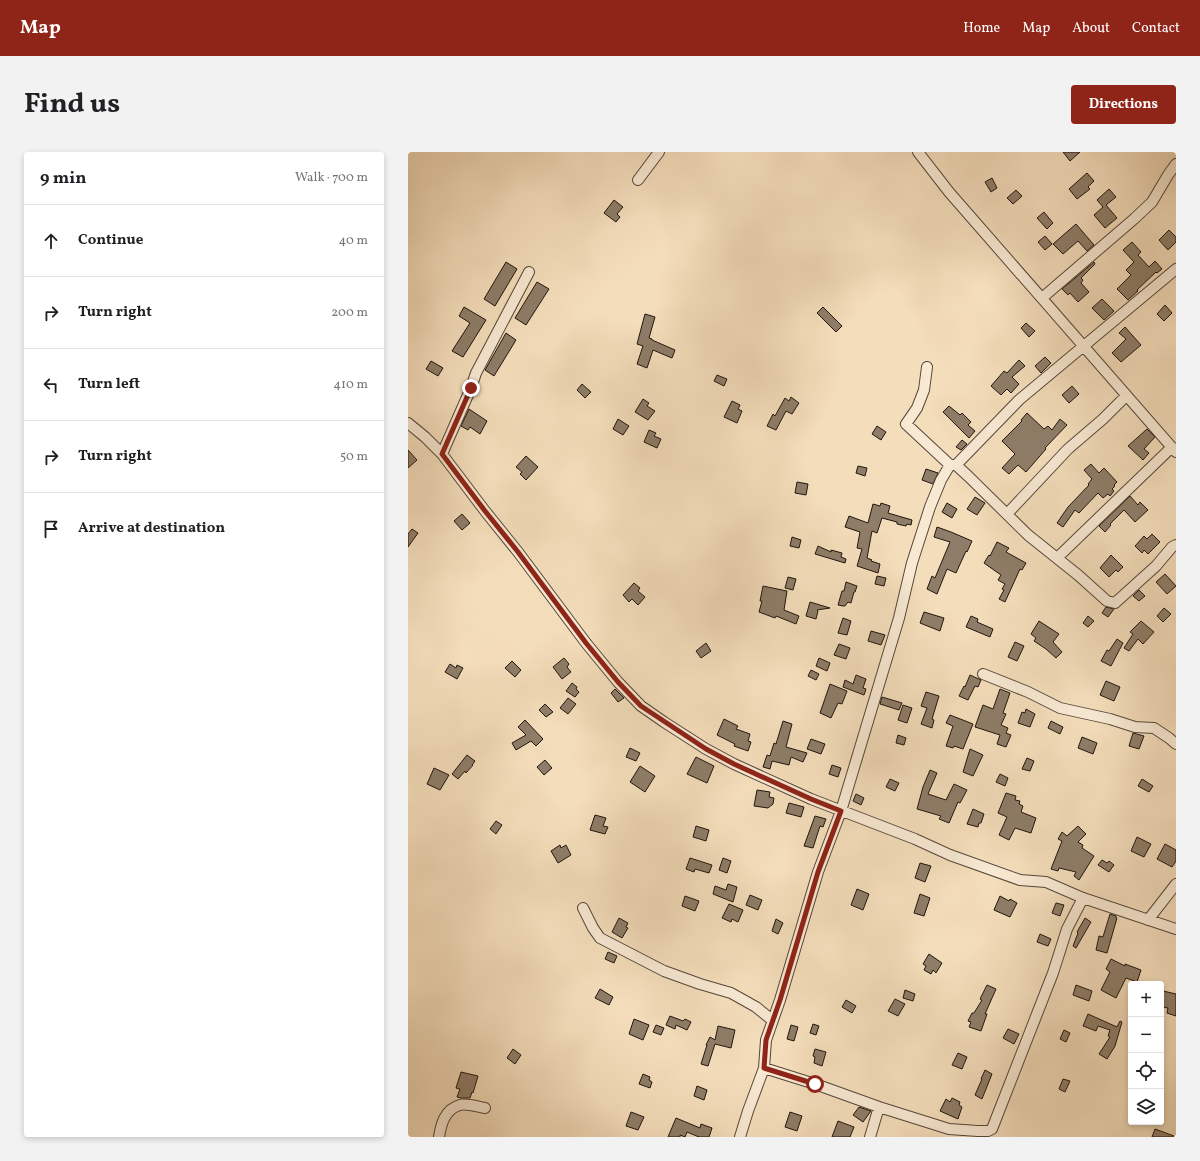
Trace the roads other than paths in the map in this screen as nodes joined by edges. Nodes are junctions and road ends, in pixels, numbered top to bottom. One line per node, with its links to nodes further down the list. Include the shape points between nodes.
1 (659, 152): 4 (street)
2 (918, 152): 7 (street, via 949,192)
3 (1176, 164): 7 (street, via 1152,202)
4 (638, 180)
5 (1176, 270): 8 (street)
6 (529, 272): 13 (street, via 476,373)
7 (1042, 298): 8 (street)
8 (1084, 346): 10 (street); 14 (street, via 1019,400)
9 (927, 367): 14 (street, via 924,390 917,408 906,424)
10 (1126, 396): 12 (street); 15 (street, via 1068,450)
11 (408, 424): 13 (street)
12 (1174, 449): 17 (street)
13 (442, 454): 20 (street, via 586,643 641,706 706,749 734,764)
14 (953, 465): 15 (street); 20 (street, via 941,480 930,507)
15 (1007, 514): 17 (street)
16 (1176, 545): 17 (street, via 1115,603 1107,601)
17 (1057, 558)
18 (983, 674): 19 (street, via 1060,708 1135,727 1154,728)
19 (1176, 744)
20 (841, 811): 22 (street, via 915,838 950,855 1020,880 1046,882); 26 (street, via 818,872)
21 (1176, 884): 24 (street)
22 (1083, 898): 24 (street); 28 (street, via 1067,929 1053,973 992,1128 988,1131 949,1130)
23 (583, 908): 26 (street, via 600,938 664,971 731,993 756,1007)
24 (1148, 920): 25 (street)
25 (1176, 929)
26 (772, 1020): 27 (street, via 766,1040)
27 (764, 1068): 28 (street); 31 (street)
28 (879, 1107): 32 (street)
29 (485, 1108): 30 (street, via 461,1104 450,1111 442,1122)
30 (439, 1137)
31 (740, 1137)
32 (870, 1137)

